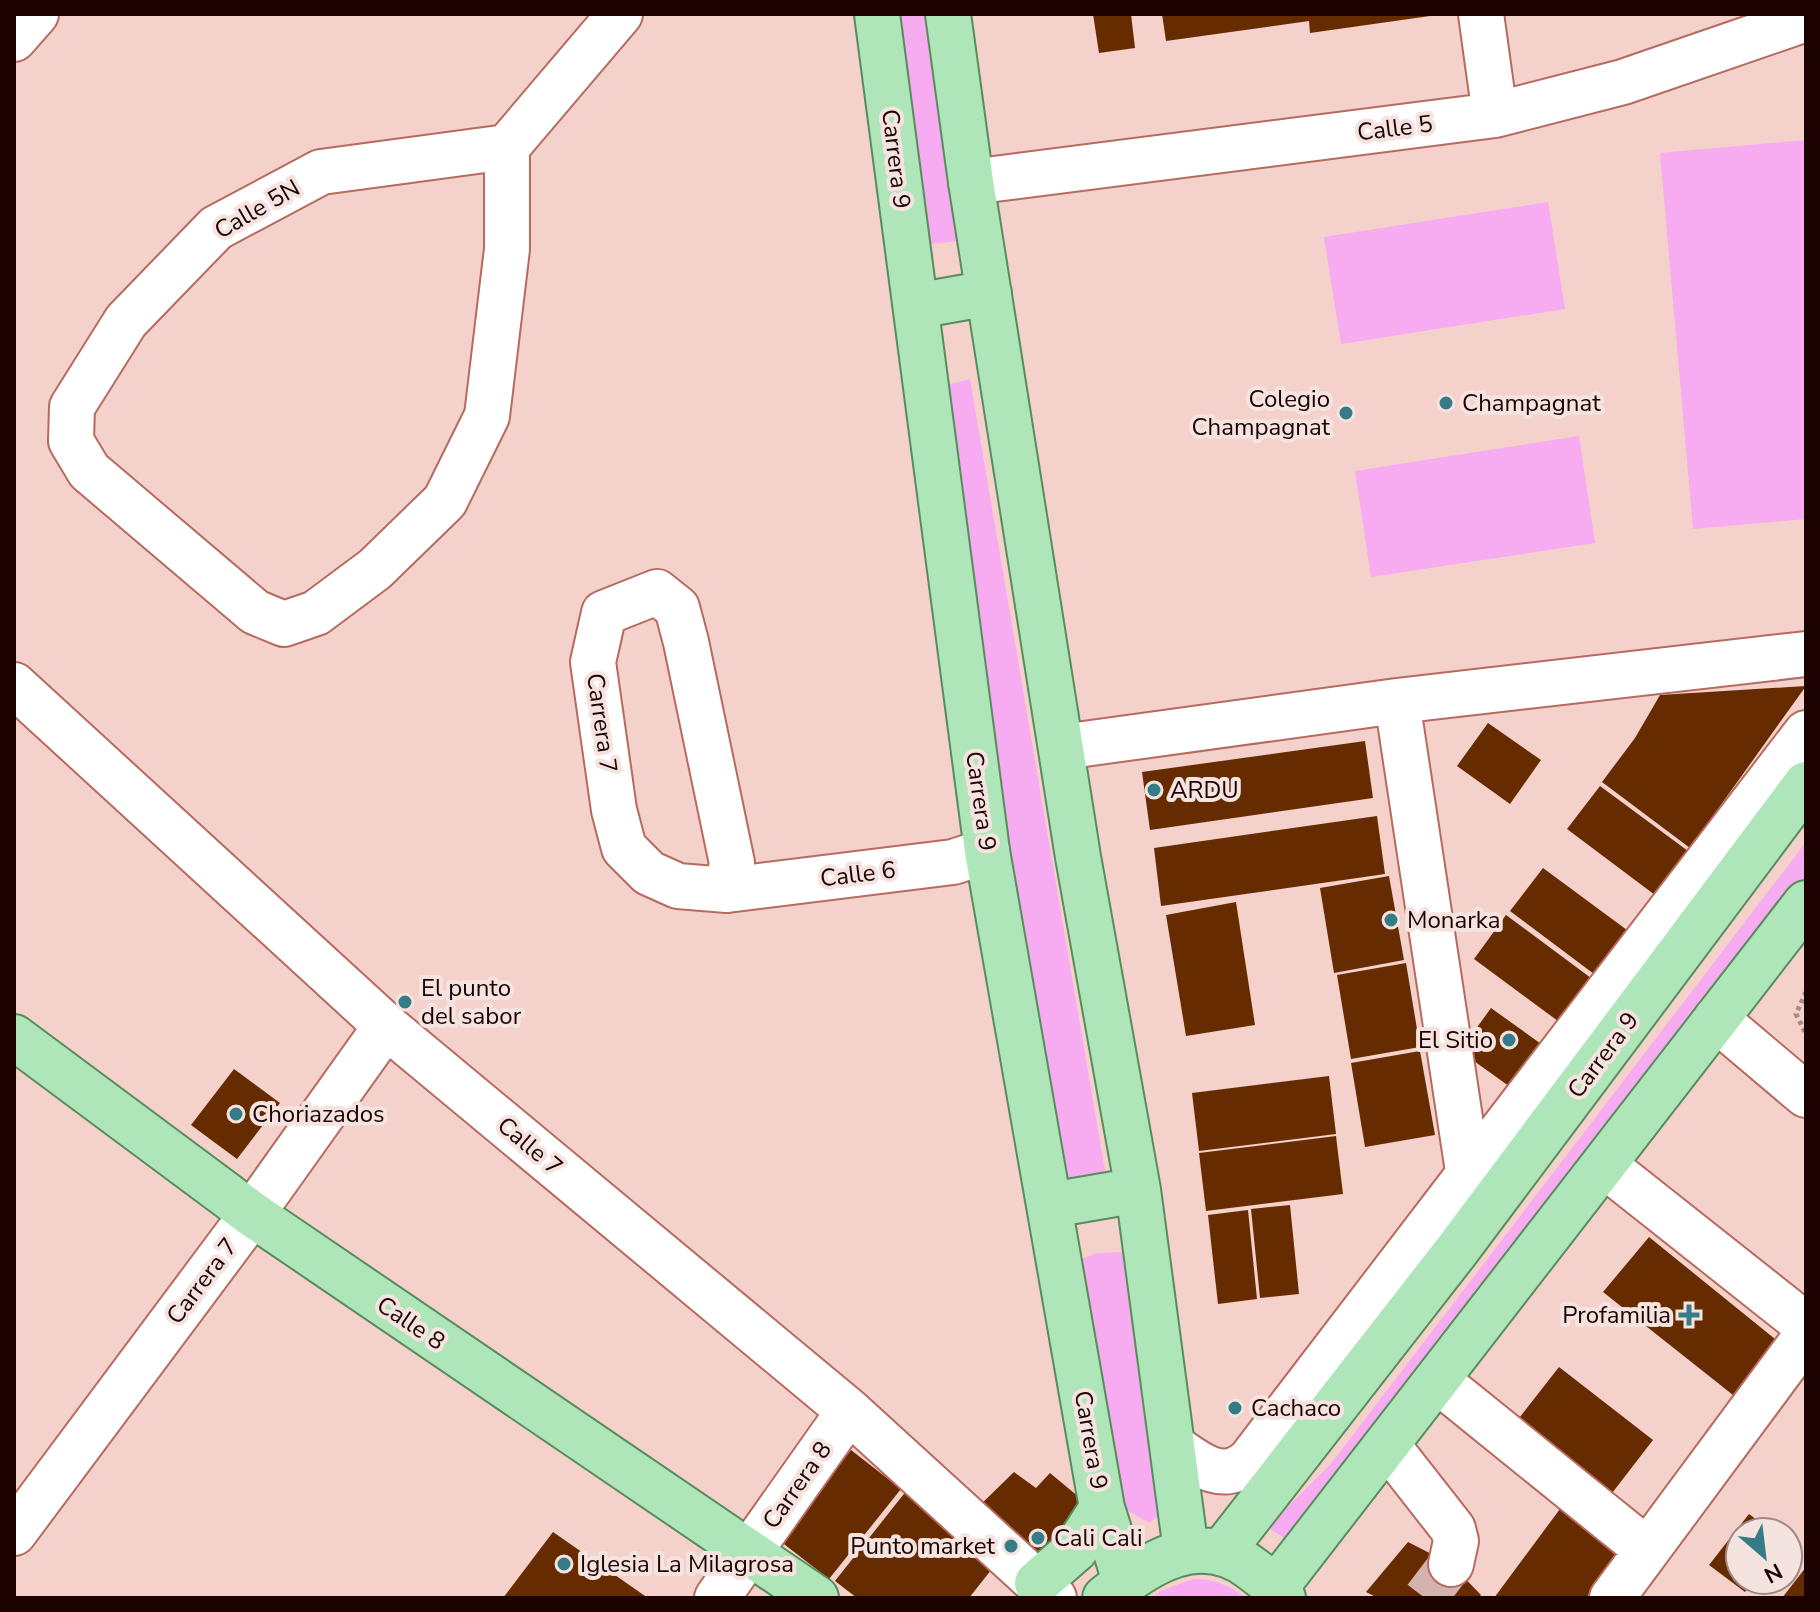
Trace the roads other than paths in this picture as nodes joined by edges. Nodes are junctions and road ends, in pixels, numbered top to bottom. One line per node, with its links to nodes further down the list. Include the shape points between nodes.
1 (36, 14): 7 (street)
2 (620, 14): 9 (street)
3 (877, 14): 12 (main road, Carrera 9)
4 (948, 14): 10 (main road)
5 (1481, 14): 8 (street)
6 (1806, 19): 8 (street, Calle 5, via 1623,82)
7 (14, 39)
8 (1495, 115): 10 (street, Calle 5)
9 (507, 147): 9 (street, Calle 5N, via 507,249 487,416 445,501 375,569 316,613 284,624 255,612 89,471 71,441 72,407 126,321 216,228 321,172)
10 (971, 182): 11 (main road)
11 (989, 293): 12 (main road); 17 (main road)
12 (916, 306): 19 (main road, Carrera 9)
13 (1806, 654): 15 (street)
14 (14, 685): 23 (street, Calle 7)
15 (1397, 701): 17 (street); 28 (street)
16 (1806, 733): 28 (street)
17 (1062, 747): 29 (main road)
18 (1806, 784): 41 (main road, Carrera 9, via 1466,1237)
19 (987, 851): 20 (street, Calle 6, via 953,862); 30 (main road, Carrera 9)
20 (727, 890): 20 (street, Carrera 7, via 678,886 649,873 624,848 614,810 593,662 604,613 657,592 677,608 686,642 732,863)
21 (1806, 903): 22 (main road)
22 (1725, 1008): 25 (street); 26 (street); 27 (main road)
23 (386, 1026): 31 (street, Carrera 7); 35 (street, Calle 7)
24 (14, 1037): 31 (main road, Calle 8)
25 (1806, 1056)
26 (1806, 1095)
27 (1604, 1165): 32 (street); 34 (main road)
28 (1469, 1178): 36 (street, via 1241,1468 1211,1471)
29 (1138, 1190): 30 (main road); 36 (main road)
30 (1051, 1205): 38 (main road, Carrera 9)
31 (252, 1214): 39 (street, Carrera 7); 42 (main road, Calle 8)
32 (1806, 1325)
33 (1806, 1336): 40 (street)
34 (1438, 1381): 37 (main road); 40 (street)
35 (849, 1411): 42 (street, Carrera 8); 44 (street, Calle 7)
36 (1173, 1446): 41 (main road)
37 (1388, 1446): 43 (street, via 1453,1529); 46 (main road)
38 (1102, 1508): 44 (main road); 45 (main road, Carrera 9)
39 (14, 1533)
40 (1647, 1550): 49 (street)
41 (1204, 1552): 45 (main road, via 1156,1561); 46 (main road, via 1240,1560)
42 (749, 1555): 47 (street, Carrera 8); 48 (main road, Calle 8)
43 (1451, 1564)
44 (1045, 1590)
45 (1115, 1590)
46 (1280, 1593)
47 (717, 1598)
48 (816, 1598)
49 (1612, 1598)

